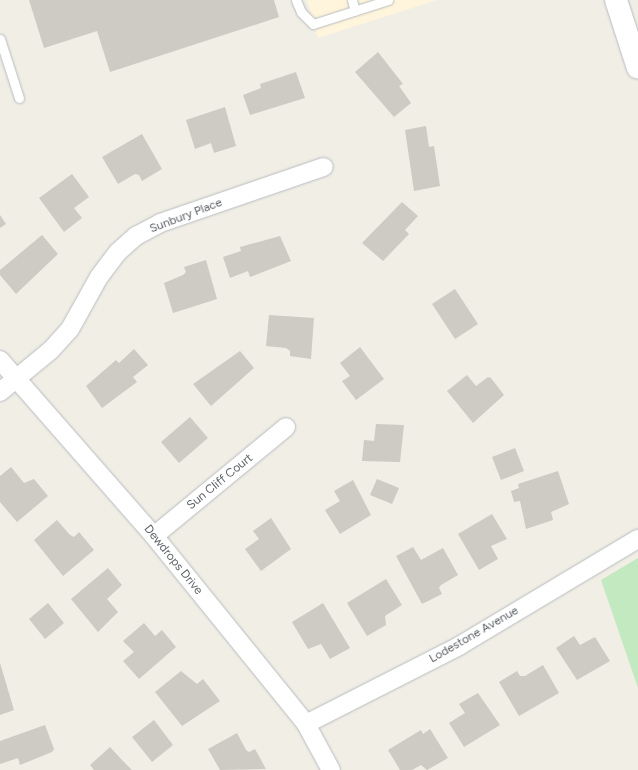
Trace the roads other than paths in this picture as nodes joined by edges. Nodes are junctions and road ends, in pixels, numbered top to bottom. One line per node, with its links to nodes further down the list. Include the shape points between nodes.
1 (296, 0): 5 (lane, via 301,12 313,24)
2 (352, 0): 5 (lane)
3 (388, 0): 5 (lane)
4 (616, 0): 7 (main road)
5 (355, 11)
6 (0, 39): 8 (lane)
7 (638, 68)
8 (20, 98)
9 (324, 167): 11 (street, Sunbury Place, via 160,223 136,236 118,252 99,277 70,329 51,350)
10 (0, 360): 11 (street, Dewdrops Drive)
11 (16, 378): 12 (street, Sunbury Place); 14 (street, Dewdrops Drive)
12 (0, 392)
13 (286, 427): 14 (street, Sun Cliff Court)
14 (154, 536): 16 (street, Dewdrops Drive)
15 (638, 539): 16 (street, Lodestone Avenue, via 458,646)
16 (306, 724): 17 (street, Dewdrops Drive)
17 (331, 770)

